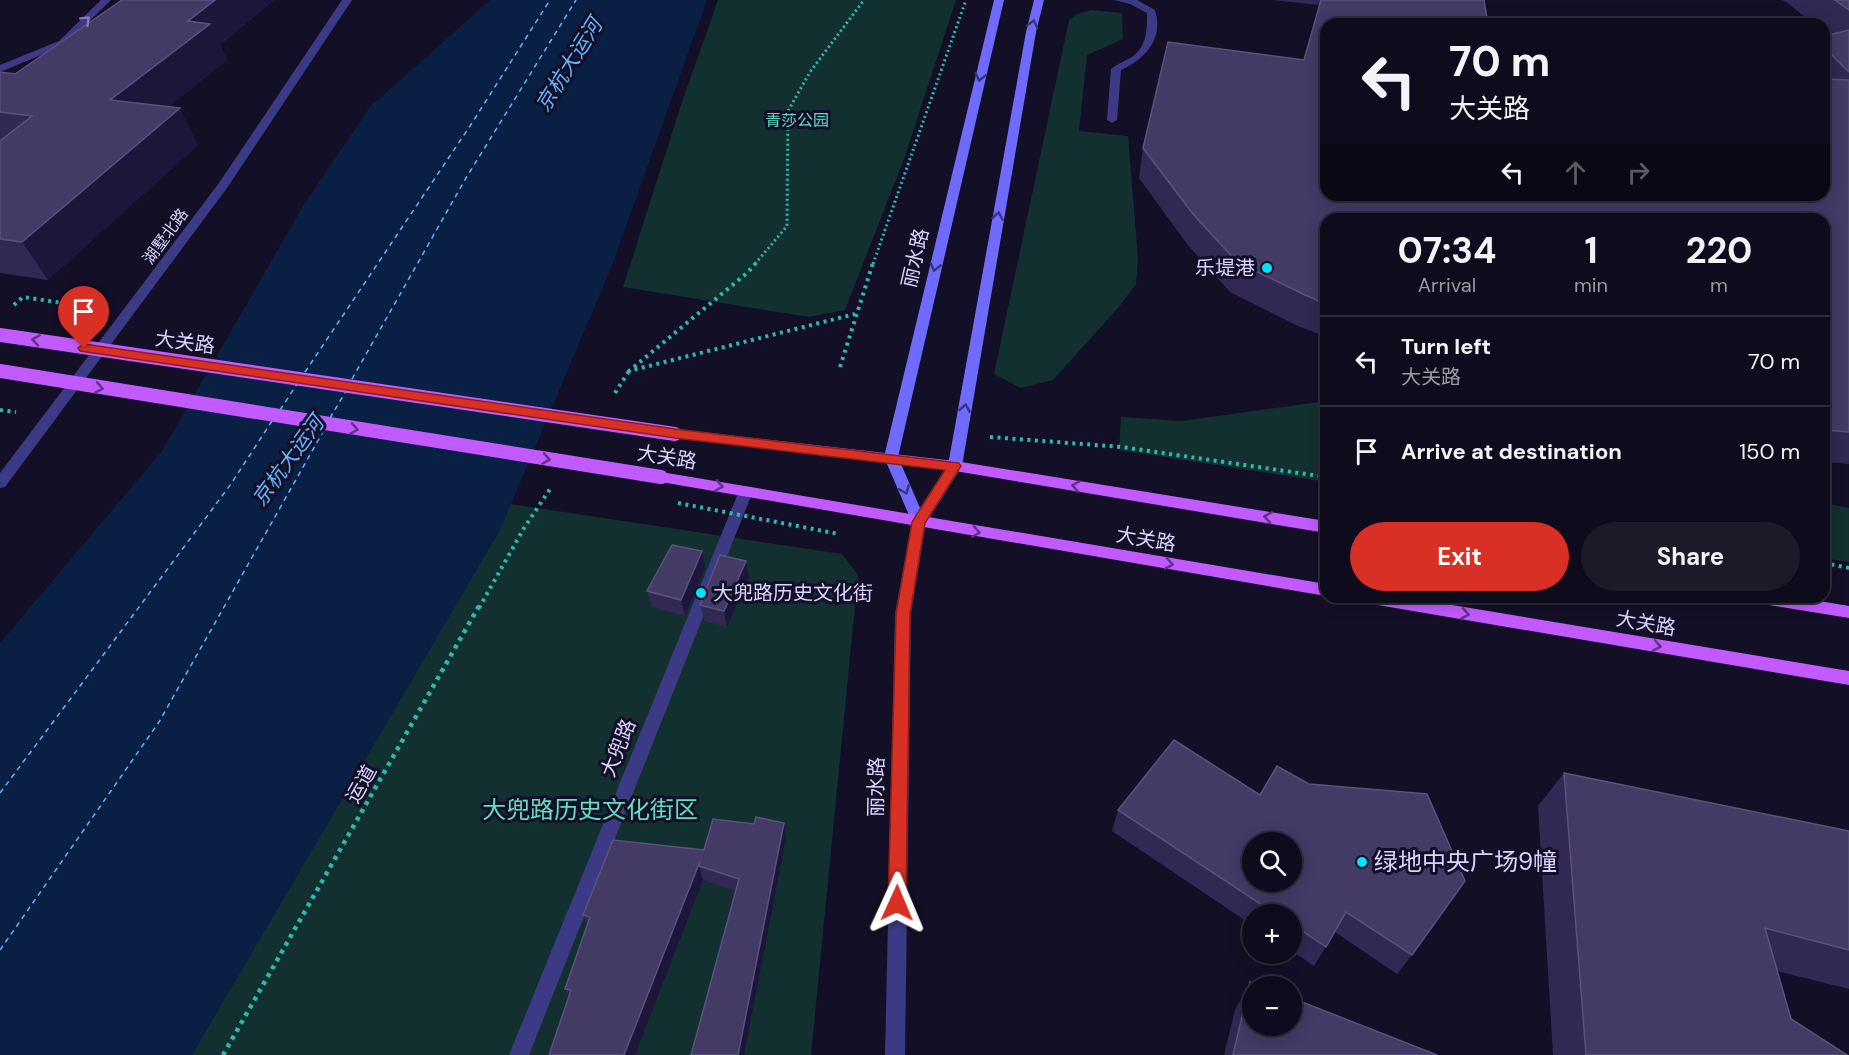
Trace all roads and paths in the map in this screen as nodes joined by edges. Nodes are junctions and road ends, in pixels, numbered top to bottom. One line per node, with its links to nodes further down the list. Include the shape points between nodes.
1 (106, 0): 8 (street, one-way to 1, via 62,43)
2 (347, 0): 22 (street, 湖墅北路, via 310,60 148,288)
3 (864, 0): 13 (path, via 810,72 788,111 787,226 747,273 629,371)
4 (966, 0): 13 (path)
5 (999, 0): 19 (main road, 丽水路, one-way to 19)
6 (1039, 0): 18 (main road, 丽水路, one-way to 6)
7 (1119, 0): 9 (street, via 1152,12 1152,38 1138,59 1116,69)
8 (0, 69)
9 (1113, 120)
10 (84, 288): 11 (path)
11 (68, 304): 12 (path, via 23,297); 14 (path, via 100,309)
12 (10, 309)
13 (855, 314): 16 (path)
14 (94, 315)
15 (0, 335): 19 (main road, 大关路, one-way to 15, bridge, via 675,434)
16 (840, 367)
17 (0, 371): 23 (main road, 大关路, one-way to 23, bridge)
18 (960, 434): 20 (main road, 丽水路); 21 (path, via 1122,447)
19 (891, 458): 20 (main road, 大关路); 24 (main road, one-way to 24)
20 (955, 466): 24 (main road, 丽水路); 25 (main road, 大关路, one-way to 20)
21 (1320, 476)
22 (0, 483)
23 (746, 491): 24 (main road, 大关路); 35 (street, 大兜路)
24 (919, 522): 29 (main road, 大关路, one-way to 29); 36 (street, 丽水路, via 903,614)
25 (1320, 526)
26 (525, 528): 34 (path, 运道)
27 (1830, 564): 28 (path)
28 (1849, 568)
29 (1320, 589)
30 (1402, 603): 33 (main road, 大关路, one-way to 33)
31 (1793, 603): 32 (main road)
32 (1849, 612)
33 (1849, 678)
34 (223, 1055)
35 (519, 1055)
36 (895, 1055)

